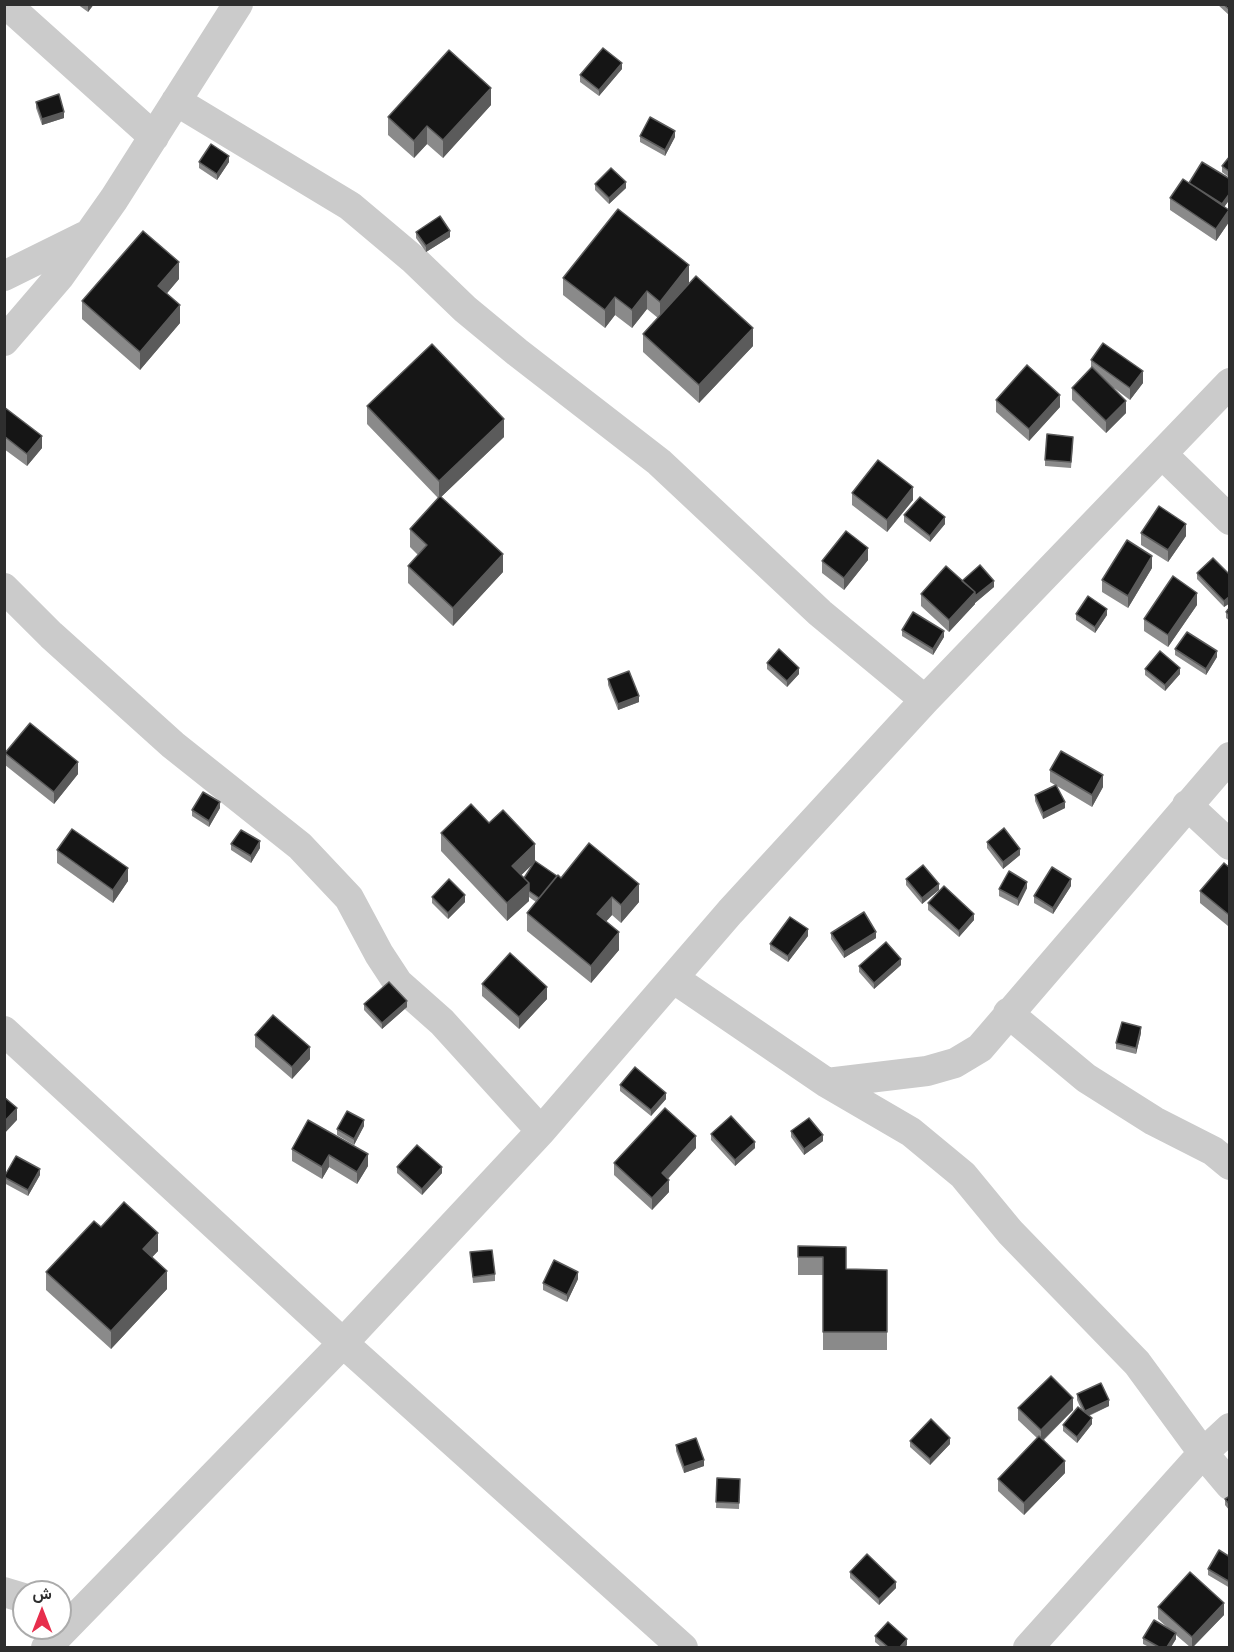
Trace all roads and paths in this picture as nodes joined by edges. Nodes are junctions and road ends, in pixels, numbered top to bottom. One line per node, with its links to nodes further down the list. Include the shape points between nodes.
1 (6, 4): 4 (street)
2 (238, 4): 3 (street)
3 (176, 100): 4 (street); 12 (street, via 350,206 465,309 659,462 820,613)
4 (154, 137): 5 (street)
5 (89, 234): 6 (street); 7 (street, via 59,277)
6 (4, 276)
7 (4, 341)
8 (1230, 383): 9 (street)
9 (1162, 454): 10 (street); 12 (street)
10 (1230, 520)
11 (4, 588): 20 (street, via 173,745 300,846 349,898 398,983 442,1022)
12 (925, 700): 16 (street)
13 (1230, 757): 14 (street)
14 (1187, 805): 15 (street); 17 (street)
15 (1230, 845)
16 (673, 978): 19 (street); 20 (street)
17 (1008, 1013): 19 (street, via 981,1048 955,1063 927,1071); 21 (street, via 1086,1078 1154,1121 1213,1151)
18 (4, 1031): 22 (street)
19 (827, 1083): 24 (street, via 911,1132 963,1175 1010,1232 1137,1363)
20 (541, 1131): 22 (street)
21 (1230, 1165)
22 (343, 1343): 26 (street); 27 (street)
23 (1230, 1428): 24 (street)
24 (1203, 1453): 25 (street); 28 (street)
25 (1230, 1485)
26 (72, 1609)
27 (683, 1647)
28 (1028, 1647)

